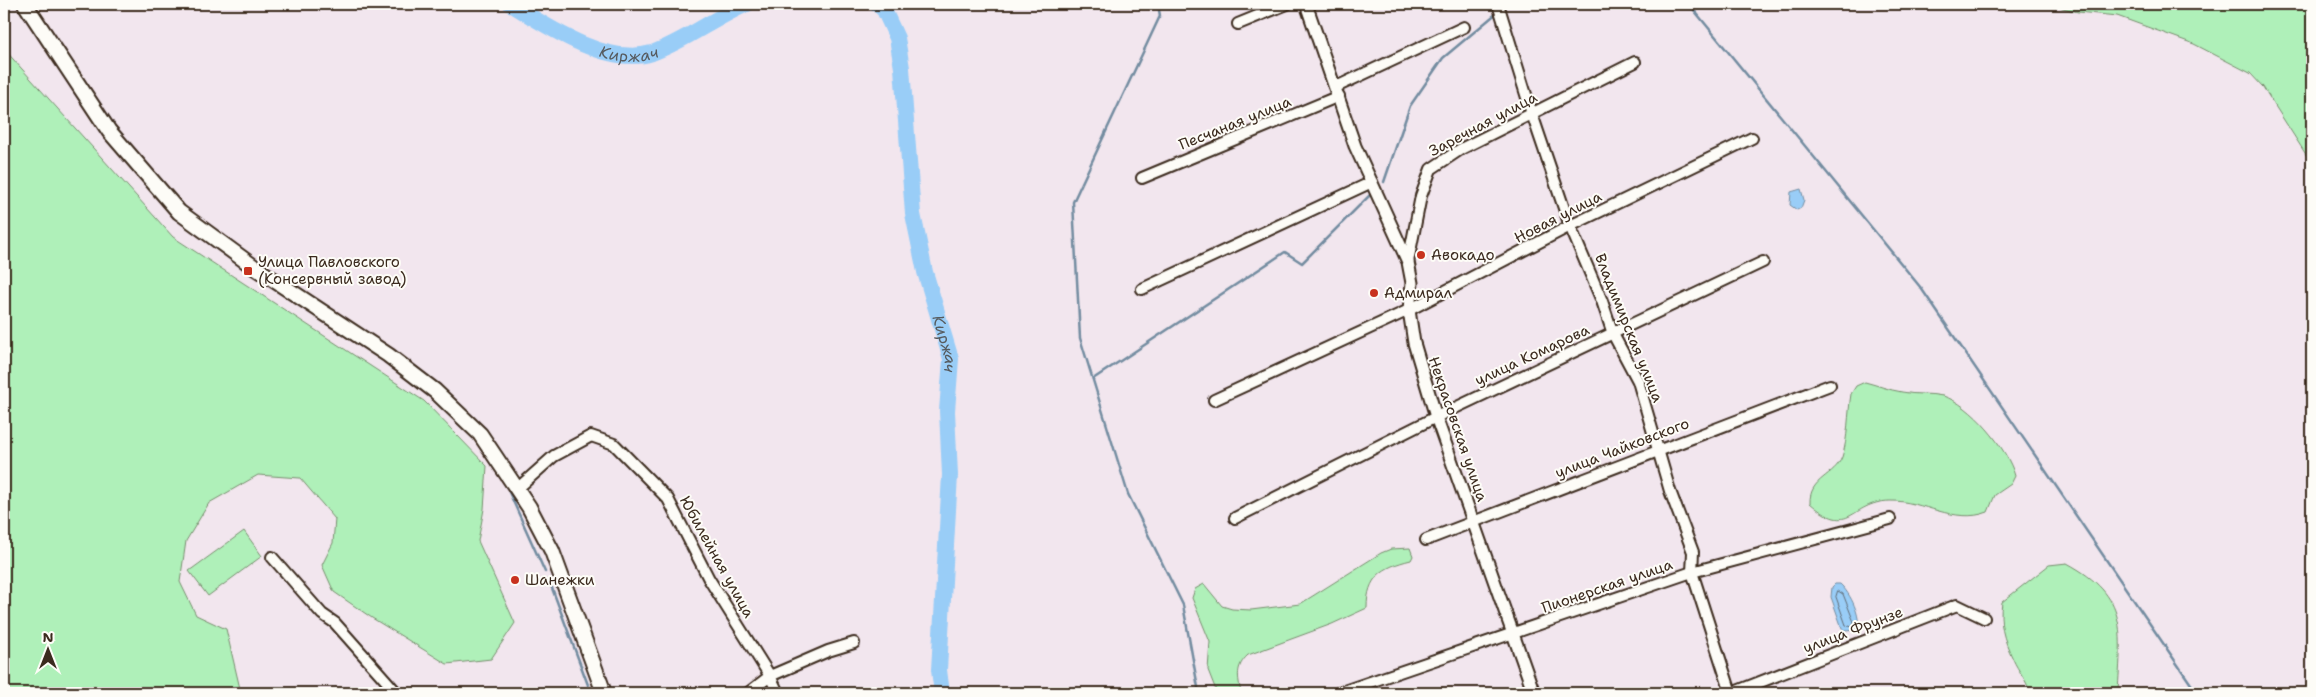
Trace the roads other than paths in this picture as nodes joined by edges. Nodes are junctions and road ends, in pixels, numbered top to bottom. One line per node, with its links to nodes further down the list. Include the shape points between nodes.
1 (25, 4): 23 (main road, via 109,131 179,212 436,391 480,434)
2 (1287, 4): 5 (street)
3 (1306, 4): 8 (street, Некрасовская улица)
4 (1498, 4): 9 (street, Владимирская улица)
5 (1238, 24)
6 (1464, 27): 8 (street, Песчаная улица)
7 (1635, 62): 9 (street, Заречная улица)
8 (1337, 92): 11 (street, Песчаная улица); 12 (street, Некрасовская улица, via 1355,146)
9 (1532, 114): 13 (street, Владимирская улица); 14 (street, Заречная улица, via 1462,149 1431,169 1421,196)
10 (1752, 138): 13 (street, Новая улица)
11 (1142, 178)
12 (1372, 182): 14 (street, Некрасовская улица); 16 (street)
13 (1570, 226): 17 (street, Новая улица); 18 (street, Владимирская улица)
14 (1408, 262): 17 (street, Некрасовская улица, via 1412,283)
15 (1762, 262): 18 (street, улица Комарова)
16 (1142, 289)
17 (1409, 310): 20 (street, Новая улица); 21 (street, Некрасовская улица, via 1414,344)
18 (1613, 334): 21 (street, улица Комарова); 22 (street, Владимирская улица, via 1638,381)
19 (1830, 385): 22 (street, улица Чайковского)
20 (1214, 400)
21 (1436, 417): 24 (street, улица Комарова); 26 (street, Некрасовская улица)
22 (1659, 450): 26 (street, улица Чайковского); 29 (street, Владимирская улица, via 1670,491 1693,552)
23 (517, 489): 33 (street, Юбилейная улица, via 554,456 591,436 614,444 668,499 709,579); 35 (main road, via 552,551)
24 (1235, 518)
25 (1890, 519): 29 (street, Пионерская улица)
26 (1474, 520): 27 (street, улица Чайковского); 31 (street, Некрасовская улица)
27 (1426, 540)
28 (272, 557): 34 (street)
29 (1692, 572): 31 (street, Пионерская улица); 40 (street, Владимирская улица)
30 (1984, 618): 40 (street, улица Фрунзе, via 1957,605)
31 (1515, 634): 38 (street, Пионерская улица); 39 (street, Некрасовская улица)
32 (854, 643): 33 (street)
33 (770, 676): 36 (street); 37 (street, Юбилейная улица)
34 (397, 693)
35 (604, 693)
36 (748, 693)
37 (778, 693)
38 (1338, 693)
39 (1534, 693)
40 (1732, 693)

